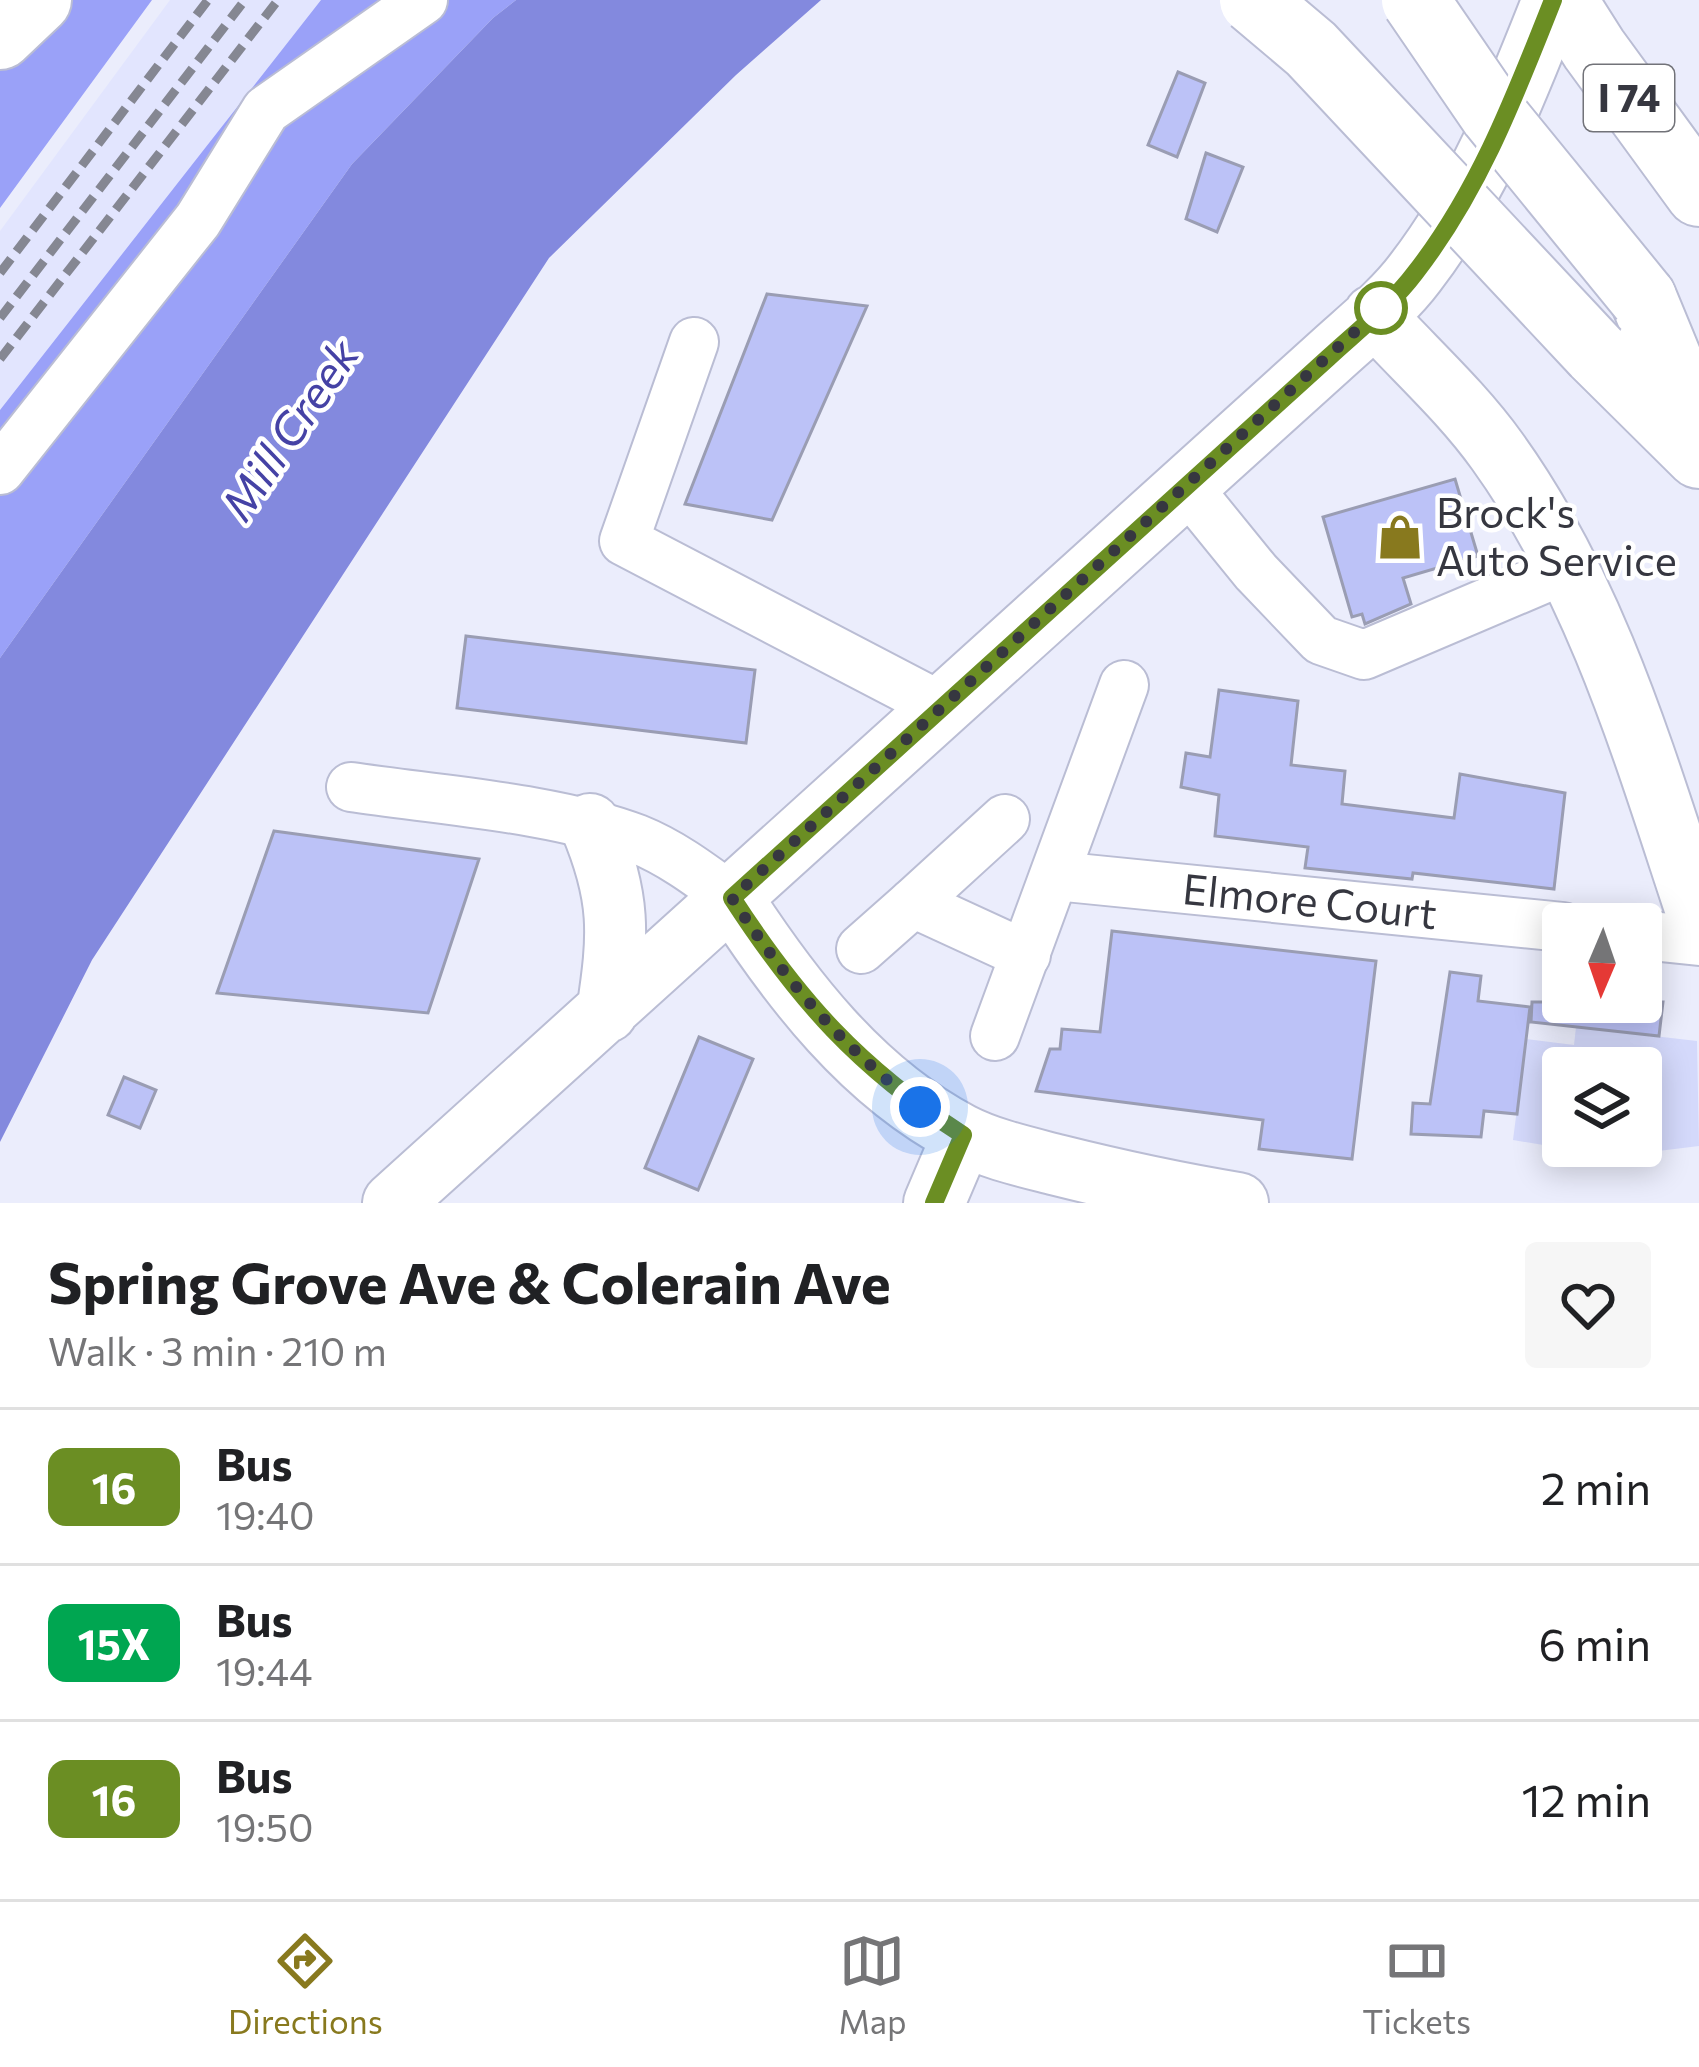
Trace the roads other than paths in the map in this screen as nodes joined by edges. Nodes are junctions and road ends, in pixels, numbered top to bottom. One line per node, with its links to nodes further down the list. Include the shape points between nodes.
1 (38, 0): 7 (highway)
2 (424, 0): 15 (street, via 266,110 198,220)
3 (1253, 0): 14 (highway, bridge, via 1311,49)
4 (1415, 0): 9 (highway, I 74, bridge, via 1492,114)
5 (1553, 0): 10 (main road, via 1476,179 1414,275)
6 (1563, 0): 8 (highway, I 74)
7 (0, 36)
8 (1699, 193)
9 (1643, 298): 12 (highway, I 74); 13 (highway)
10 (1374, 315): 16 (main road); 17 (main road, via 1498,453)
11 (694, 342): 19 (street, via 624,541)
12 (1699, 354)
13 (1699, 423)
14 (1699, 455)
15 (0, 470)
16 (1186, 486): 17 (street, via 1321,640 1364,655); 19 (main road)
17 (1567, 569): 26 (main road, via 1617,673)
18 (1124, 685): 23 (street)
19 (940, 706): 24 (main road)
20 (351, 787): 22 (street)
21 (1005, 819): 25 (street)
22 (590, 824): 24 (street, via 640,840); 32 (main road, via 616,906)
23 (1055, 876): 27 (street, Elmore Court); 31 (street)
24 (732, 898): 32 (main road); 34 (main road, via 818,1017 866,1065)
25 (914, 903): 30 (street); 31 (street)
26 (1699, 920)
27 (1542, 925)
28 (1662, 937): 29 (street)
29 (1699, 941)
30 (862, 949)
31 (1026, 955): 33 (street)
32 (607, 1012): 35 (main road)
33 (995, 1036)
34 (963, 1135): 36 (main road); 37 (main road, via 1092,1174)
35 (393, 1203)
36 (934, 1203)
37 (1238, 1203)

